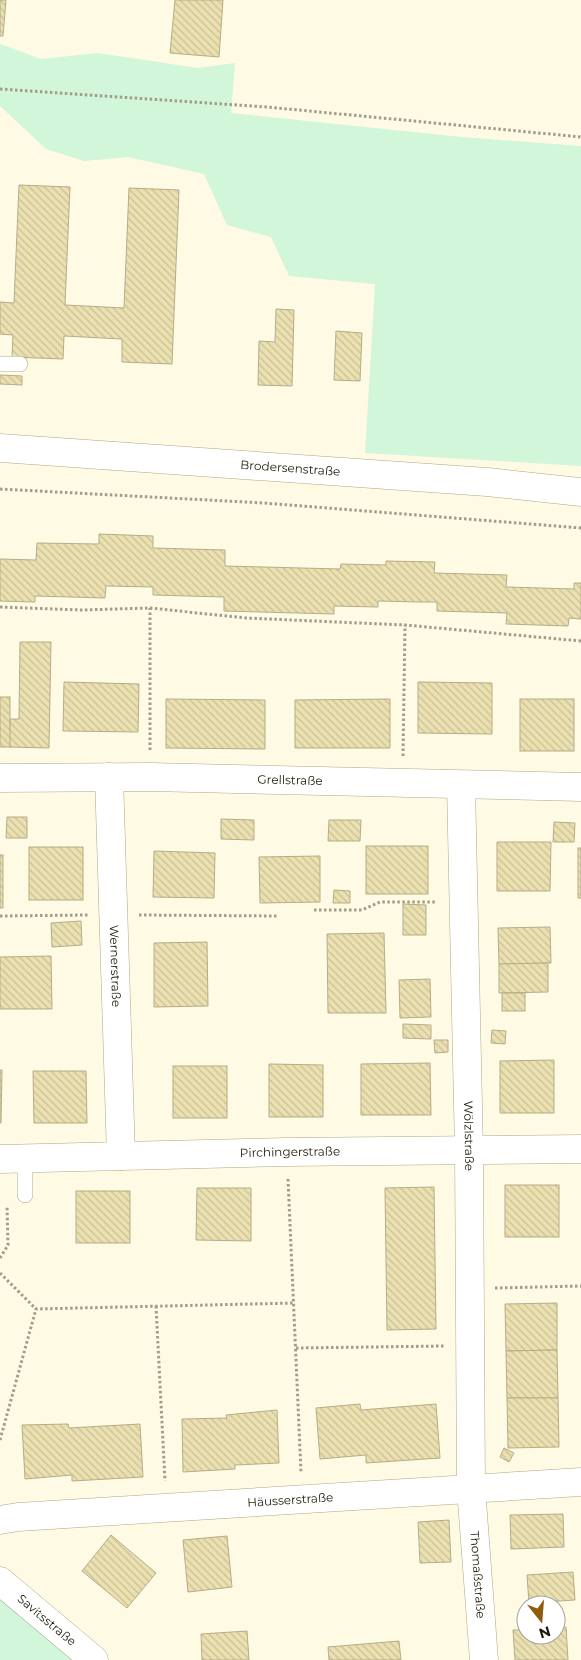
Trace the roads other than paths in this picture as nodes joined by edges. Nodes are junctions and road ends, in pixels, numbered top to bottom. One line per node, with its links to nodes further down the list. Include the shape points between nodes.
1 (0, 364): 2 (lane)
2 (20, 364)
3 (0, 448): 4 (street, Brodersenstraße, via 487,482)
4 (581, 492)
5 (109, 777): 6 (street, Grellstraße); 7 (street, Grellstraße); 11 (street, Wernerstraße)
6 (0, 778)
7 (461, 785): 8 (street, Grellstraße); 10 (street, Wölzlstraße)
8 (581, 787)
9 (581, 1149): 10 (street, Pirchingerstraße)
10 (469, 1151): 11 (street, Pirchingerstraße); 15 (street, Wölzlstraße)
11 (121, 1156): 12 (street, Pirchingerstraße)
12 (11, 1159): 13 (lane)
13 (25, 1195)
14 (581, 1482): 15 (street, Häusserstraße)
15 (471, 1488): 16 (street, Häusserstraße); 19 (street, Thomaßstraße)
16 (0, 1520)
17 (0, 1581): 18 (street, Savitsstraße)
18 (94, 1660)
19 (484, 1660)

